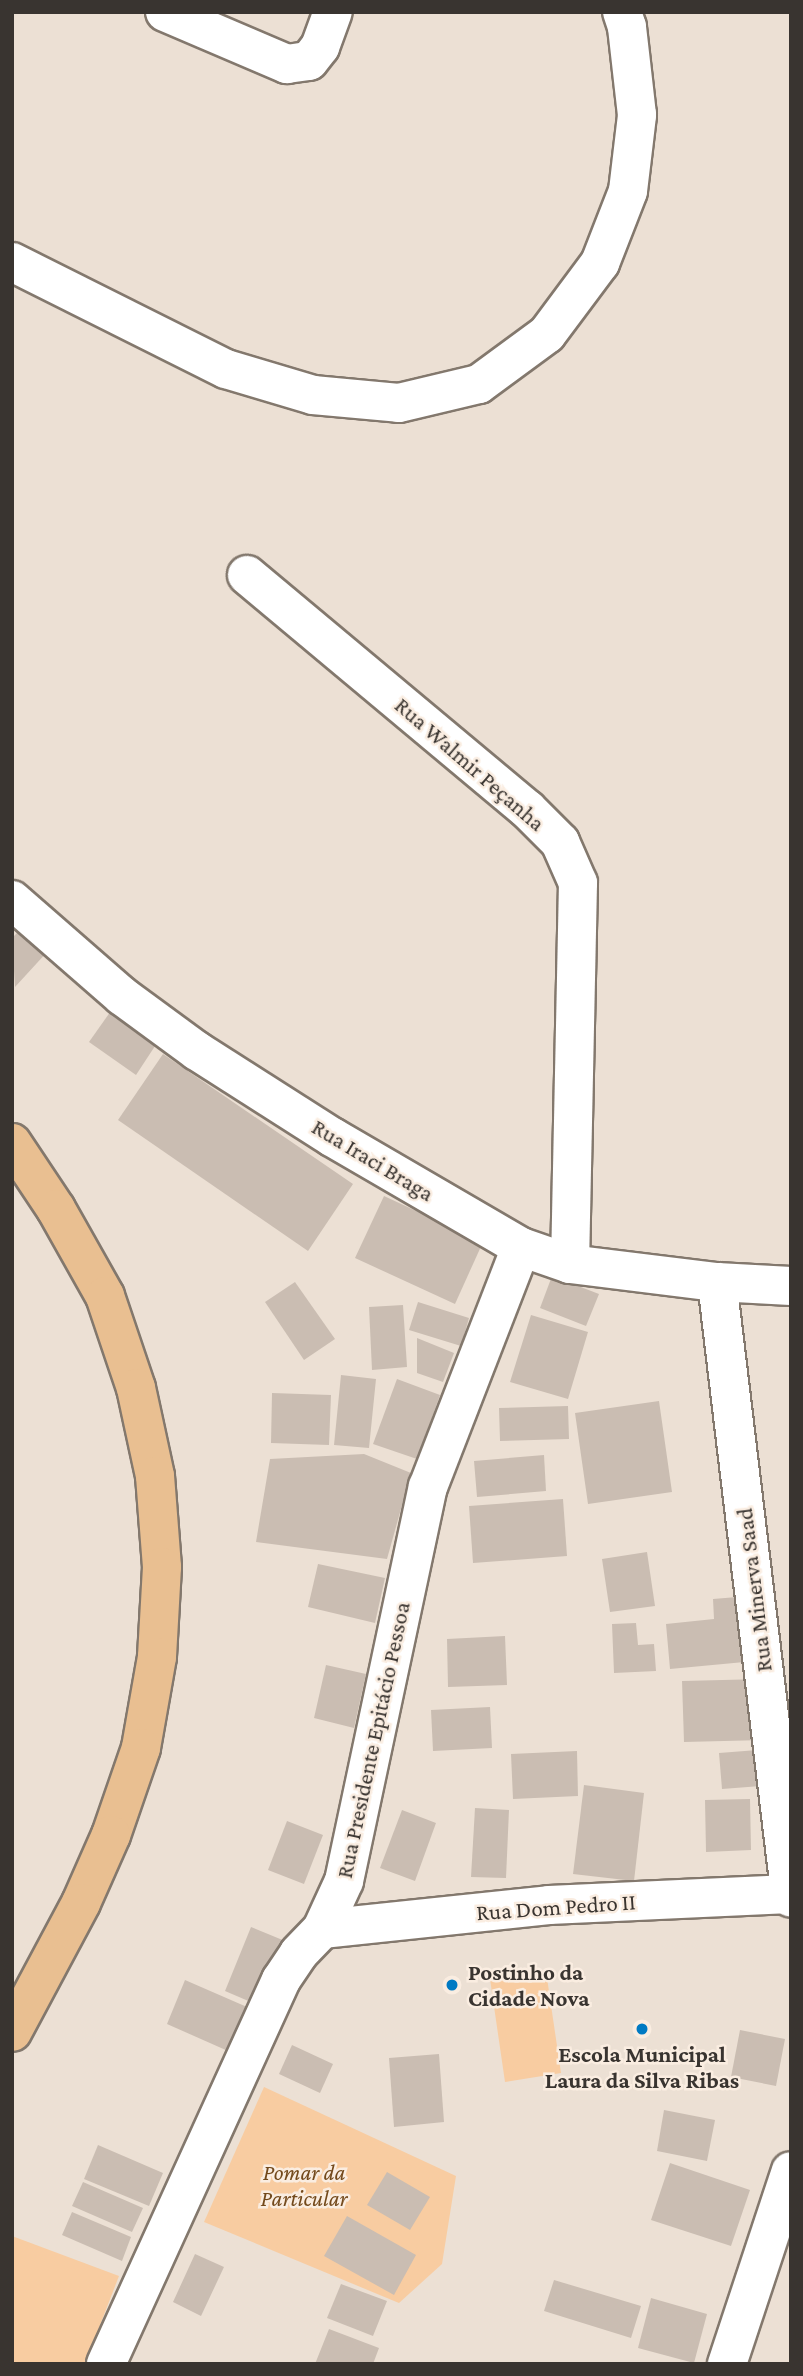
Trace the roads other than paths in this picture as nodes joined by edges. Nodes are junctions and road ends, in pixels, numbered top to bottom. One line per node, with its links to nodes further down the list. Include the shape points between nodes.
1 (165, 12): 2 (street, via 287,64 309,61 320,47)
2 (333, 12)
3 (622, 12): 4 (street, via 636,115 628,191 600,263 547,334 479,384 399,403 313,395 226,369)
4 (12, 262)
5 (247, 575): 9 (street, Rua Walmir Peçanha, via 527,809 560,842 578,883)
6 (12, 900): 8 (street, Rua Iraci Braga, via 122,996 197,1051 332,1137)
7 (12, 1143): 14 (main road, via 105,1296 136,1388 152,1463 162,1567 157,1657 141,1748 81,1903)
8 (521, 1247): 9 (street, Rua Iraci Braga); 13 (street, Rua Presidente Epitácio Pessoa, via 428,1487 344,1881)
9 (570, 1264): 10 (street, Rua Iraci Braga)
10 (717, 1282): 11 (street, Rua Iraci Braga); 12 (street, Rua Minerva Saad)
11 (791, 1286)
12 (790, 1896): 13 (street, Rua Dom Pedro II, via 549,1905)
13 (322, 1929): 16 (street, Rua Presidente Epitácio Pessoa, via 281,1980)
14 (12, 2032)
15 (791, 2171): 17 (street)
16 (106, 2364)
17 (727, 2364)

